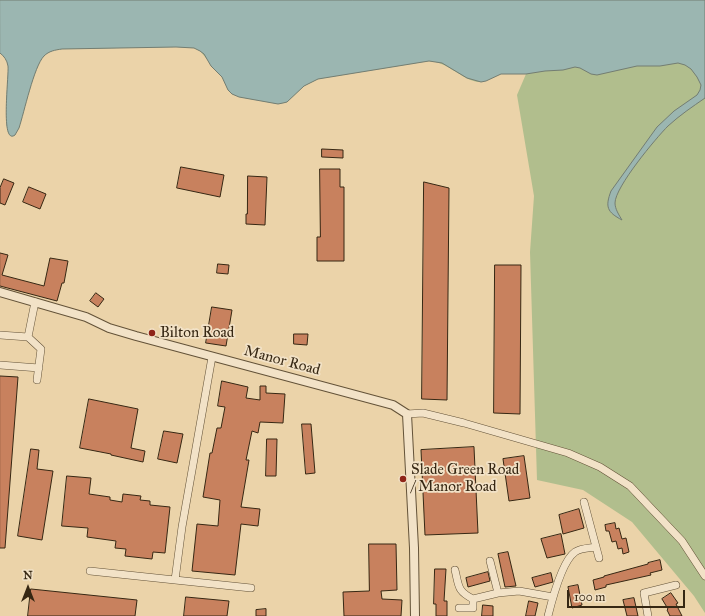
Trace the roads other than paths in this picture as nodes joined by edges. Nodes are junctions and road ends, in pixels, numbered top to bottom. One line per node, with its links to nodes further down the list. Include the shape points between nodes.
1 (0, 292): 2 (street, Manor Road)
2 (35, 302): 4 (street); 5 (street, Manor Road, via 86,317 109,328)
3 (0, 334): 4 (street)
4 (28, 337): 7 (street, via 41,349)
5 (212, 357): 9 (street, Manor Road, via 393,405); 17 (street)
6 (0, 365): 7 (street)
7 (39, 368): 8 (street)
8 (37, 380)
9 (407, 414): 16 (street, Manor Road, via 423,413 526,440 568,453 600,467 630,486 682,541); 24 (street, via 415,557)
10 (584, 502): 11 (street)
11 (596, 547): 12 (street); 21 (street, via 575,551 568,559)
12 (599, 558)
13 (490, 561): 20 (street)
14 (455, 570): 22 (street, via 459,588 463,594)
15 (90, 571): 17 (street)
16 (705, 576)
17 (175, 580): 19 (street)
18 (676, 585): 26 (street, via 644,593)
19 (251, 588)
20 (498, 593): 21 (street, via 520,590); 22 (street)
21 (553, 597): 25 (street)
22 (473, 599): 23 (street, via 473,608)
23 (459, 608)
24 (414, 616)
25 (548, 616)
26 (648, 616)

